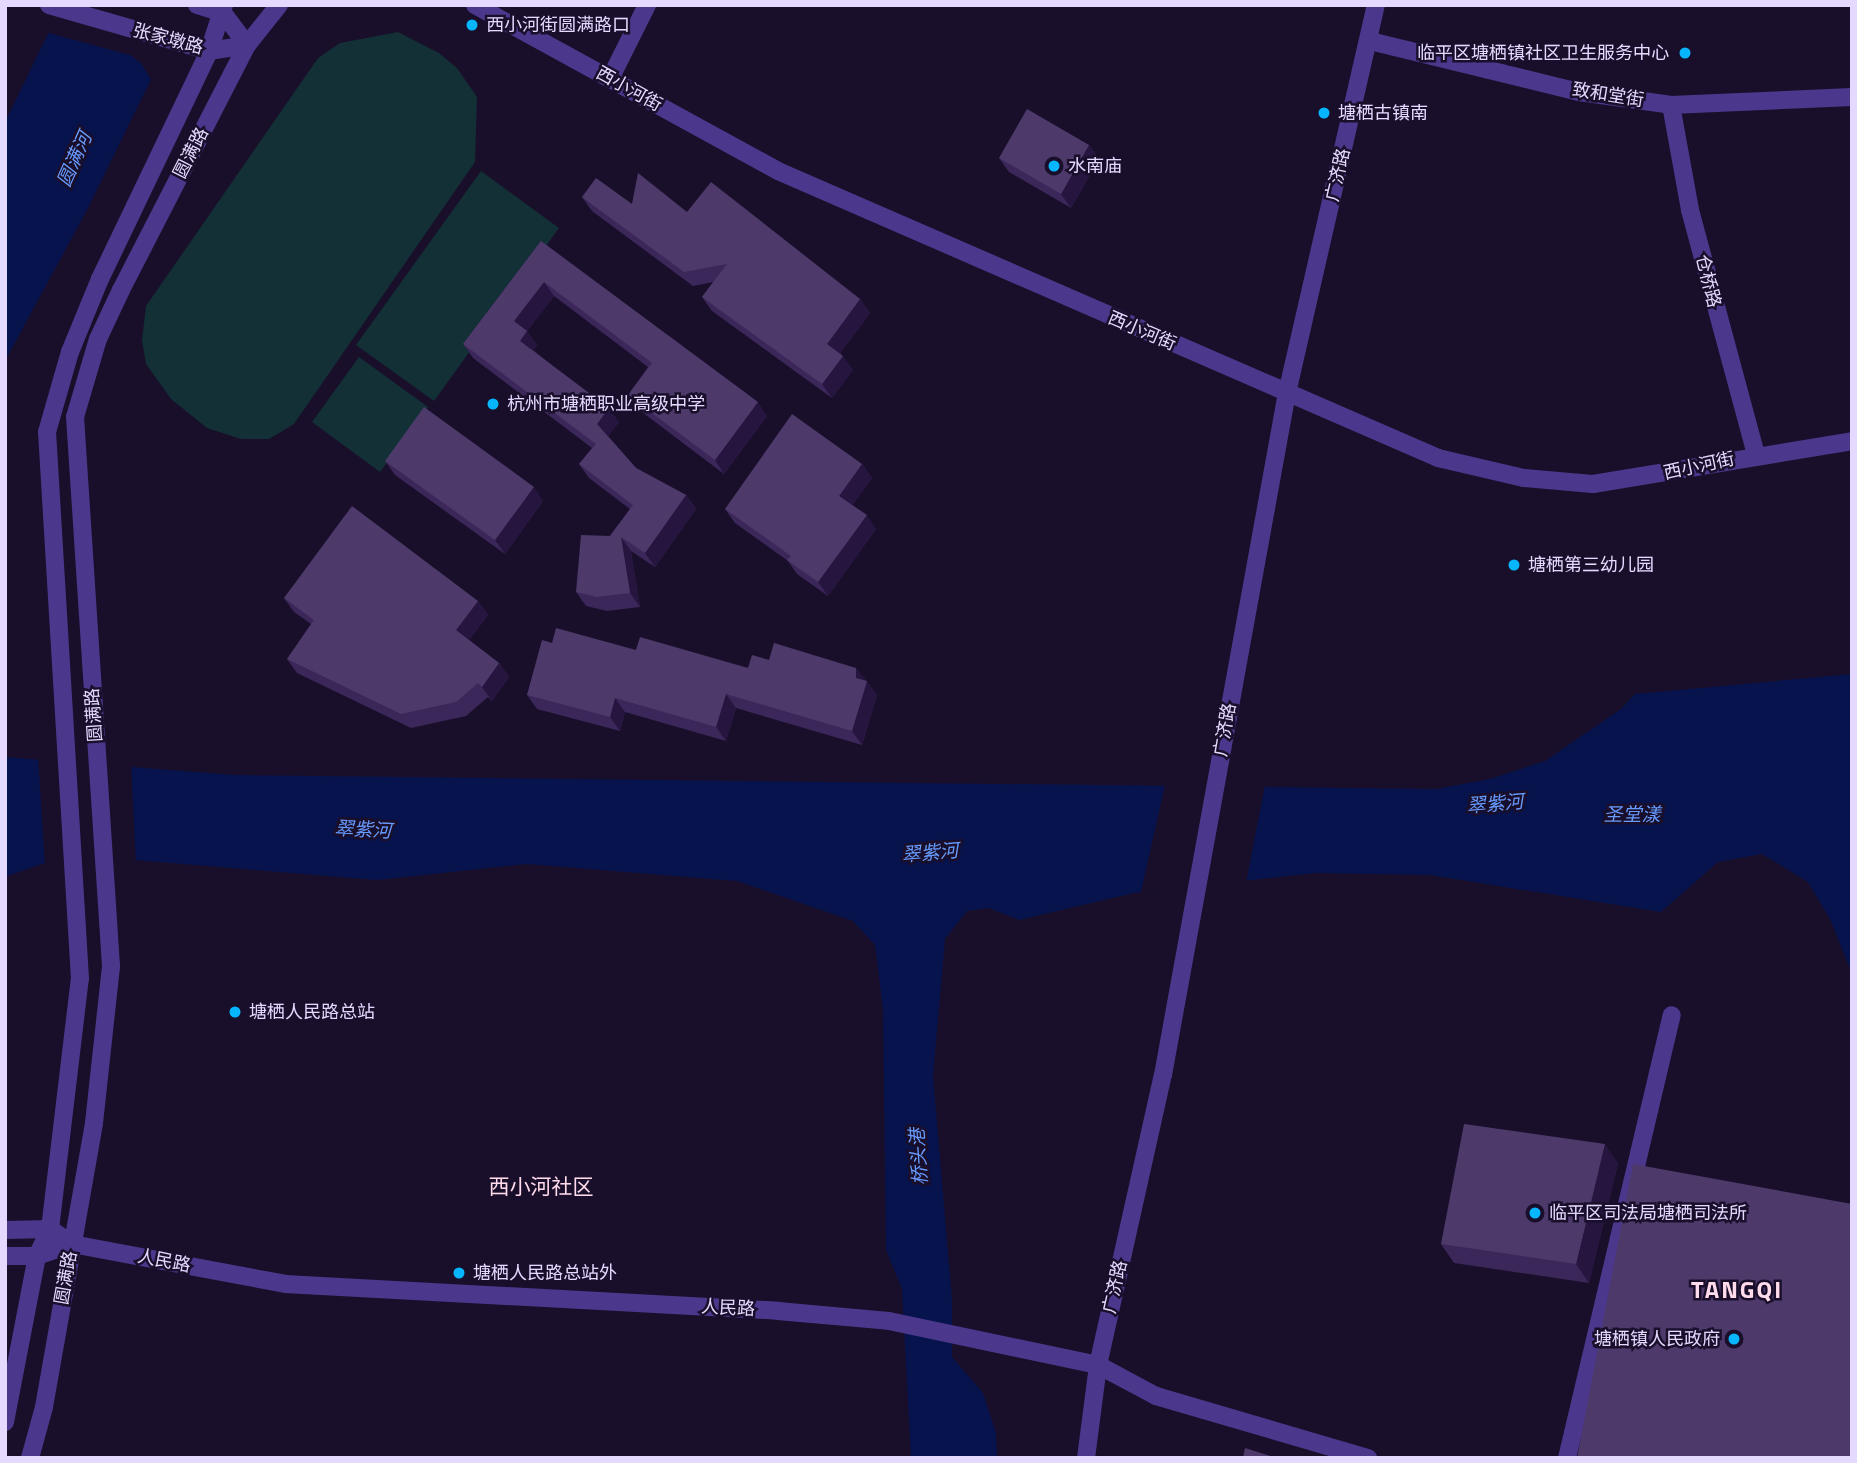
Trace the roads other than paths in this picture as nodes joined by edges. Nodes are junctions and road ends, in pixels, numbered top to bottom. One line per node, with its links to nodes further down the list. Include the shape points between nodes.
1 (197, 5): 7 (street)
2 (279, 5): 9 (street)
3 (475, 5): 11 (street, 西小河街)
4 (647, 5): 11 (street)
5 (1376, 5): 8 (street, 广济路)
6 (51, 6): 10 (street, 张家墩路)
7 (223, 9): 9 (street); 10 (street, 圆满路)
8 (1370, 41): 13 (street, 致和堂街, via 1579,92); 14 (street, 广济路)
9 (247, 45): 10 (street, 张家墩路); 20 (street, 圆满路, via 98,339 75,417 111,966 103,1049)
10 (209, 51): 18 (street, 圆满路, via 100,279 70,352 47,432 52,569 79,902 80,979)
11 (610, 79): 14 (street, 西小河街, via 778,171)
12 (1852, 97): 13 (street, 致和堂街)
13 (1671, 105): 16 (street, 仓桥路, via 1690,210)
14 (1287, 393): 16 (street, 西小河街, via 1438,458 1524,478 1593,484); 23 (street, 广济路, via 1163,1075)
15 (1852, 441): 16 (street, 西小河街)
16 (1756, 454)
17 (1672, 1015): 28 (street)
18 (50, 1229): 19 (street); 20 (street, 人民路); 22 (street, 圆满路)
19 (5, 1230)
20 (72, 1244): 22 (street, 人民路); 23 (street, 人民路, via 285,1284 889,1321); 25 (street, 圆满路, via 44,1407)
21 (5, 1256): 22 (street, 人民路)
22 (37, 1256): 24 (street, 圆满路)
23 (1098, 1366): 26 (street, 广济路); 27 (street, 人民路, via 1156,1396)
24 (5, 1422)
25 (30, 1458)
26 (1086, 1458)
27 (1368, 1458)
28 (1567, 1458)

